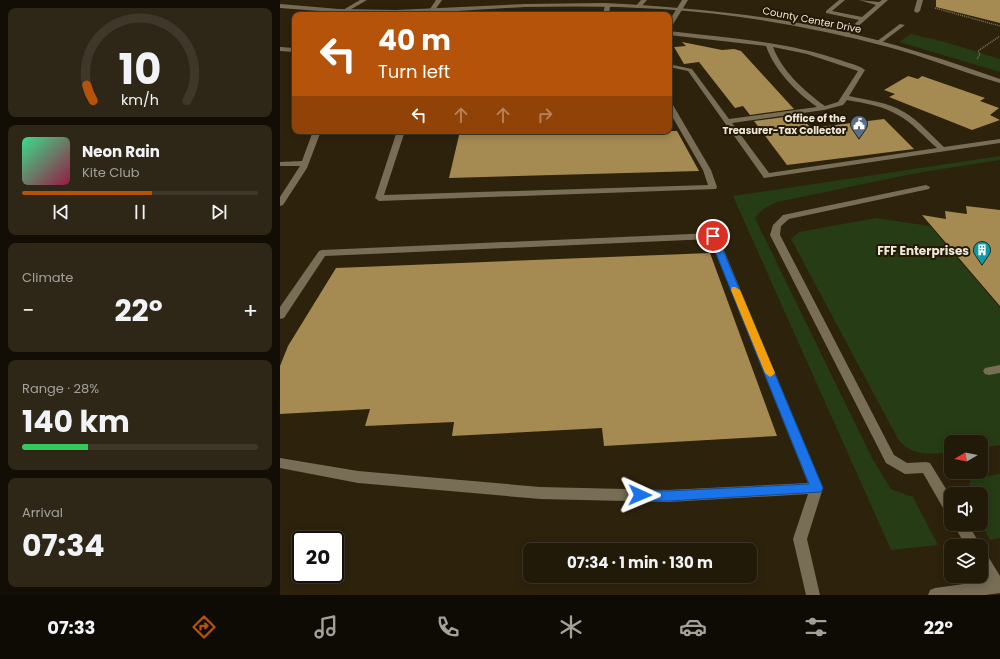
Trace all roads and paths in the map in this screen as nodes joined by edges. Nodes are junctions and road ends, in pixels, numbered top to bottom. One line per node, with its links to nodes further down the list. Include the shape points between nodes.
1 (364, 0): 13 (street)
2 (439, 0): 15 (street)
3 (644, 0): 11 (street)
4 (685, 0): 14 (street)
5 (842, 0): 20 (street, via 828,12)
6 (862, 0): 8 (street)
7 (920, 0): 16 (street)
8 (883, 2): 20 (street)
9 (280, 6): 13 (street, County Center Drive)
10 (607, 6): 11 (street, County Center Drive); 15 (street, County Center Drive, via 548,4); 19 (street)
11 (638, 7): 14 (street, County Center Drive)
12 (935, 8): 23 (path)
13 (346, 10): 17 (street, County Center Drive)
14 (679, 10): 21 (street); 25 (street, County Center Drive, via 775,20)
15 (435, 11): 18 (street, County Center Drive)
16 (917, 11)
17 (377, 12)
18 (414, 12)
19 (606, 12)
20 (862, 19): 25 (street)
21 (672, 21)
22 (902, 25): 27 (street)
23 (1000, 26)
24 (672, 33): 28 (street)
25 (846, 35): 27 (street, County Center Drive)
26 (1000, 36): 32 (path, via 978,50 978,58)
27 (878, 43): 32 (street, County Center Drive)
28 (769, 46): 34 (street, via 826,58 862,70); 35 (street, via 772,56 809,99)
29 (280, 49): 30 (street)
30 (292, 50)
31 (672, 66): 37 (street, via 690,70)
32 (966, 68): 33 (street, County Center Drive)
33 (1000, 81)
34 (846, 98): 35 (street, via 841,104); 41 (street, via 896,110)
35 (824, 108): 37 (street)
36 (672, 110): 39 (street, via 707,170 713,187 380,198)
37 (727, 121): 41 (street, via 766,176)
38 (316, 134): 42 (street)
39 (400, 134)
40 (1000, 141): 41 (street)
41 (942, 150)
42 (305, 163): 43 (street); 45 (street)
43 (280, 164)
44 (926, 187): 49 (street, via 786,217 777,225 774,235 890,459 905,469 926,467)
45 (280, 203)
46 (280, 315): 48 (street, via 322,252 713,236)
47 (280, 463): 48 (street, via 358,477 540,493 668,496)
48 (817, 488): 52 (street, via 800,539)
49 (944, 497)
50 (988, 569): 51 (street)
51 (999, 586): 53 (street)
52 (813, 595)
53 (935, 595)

